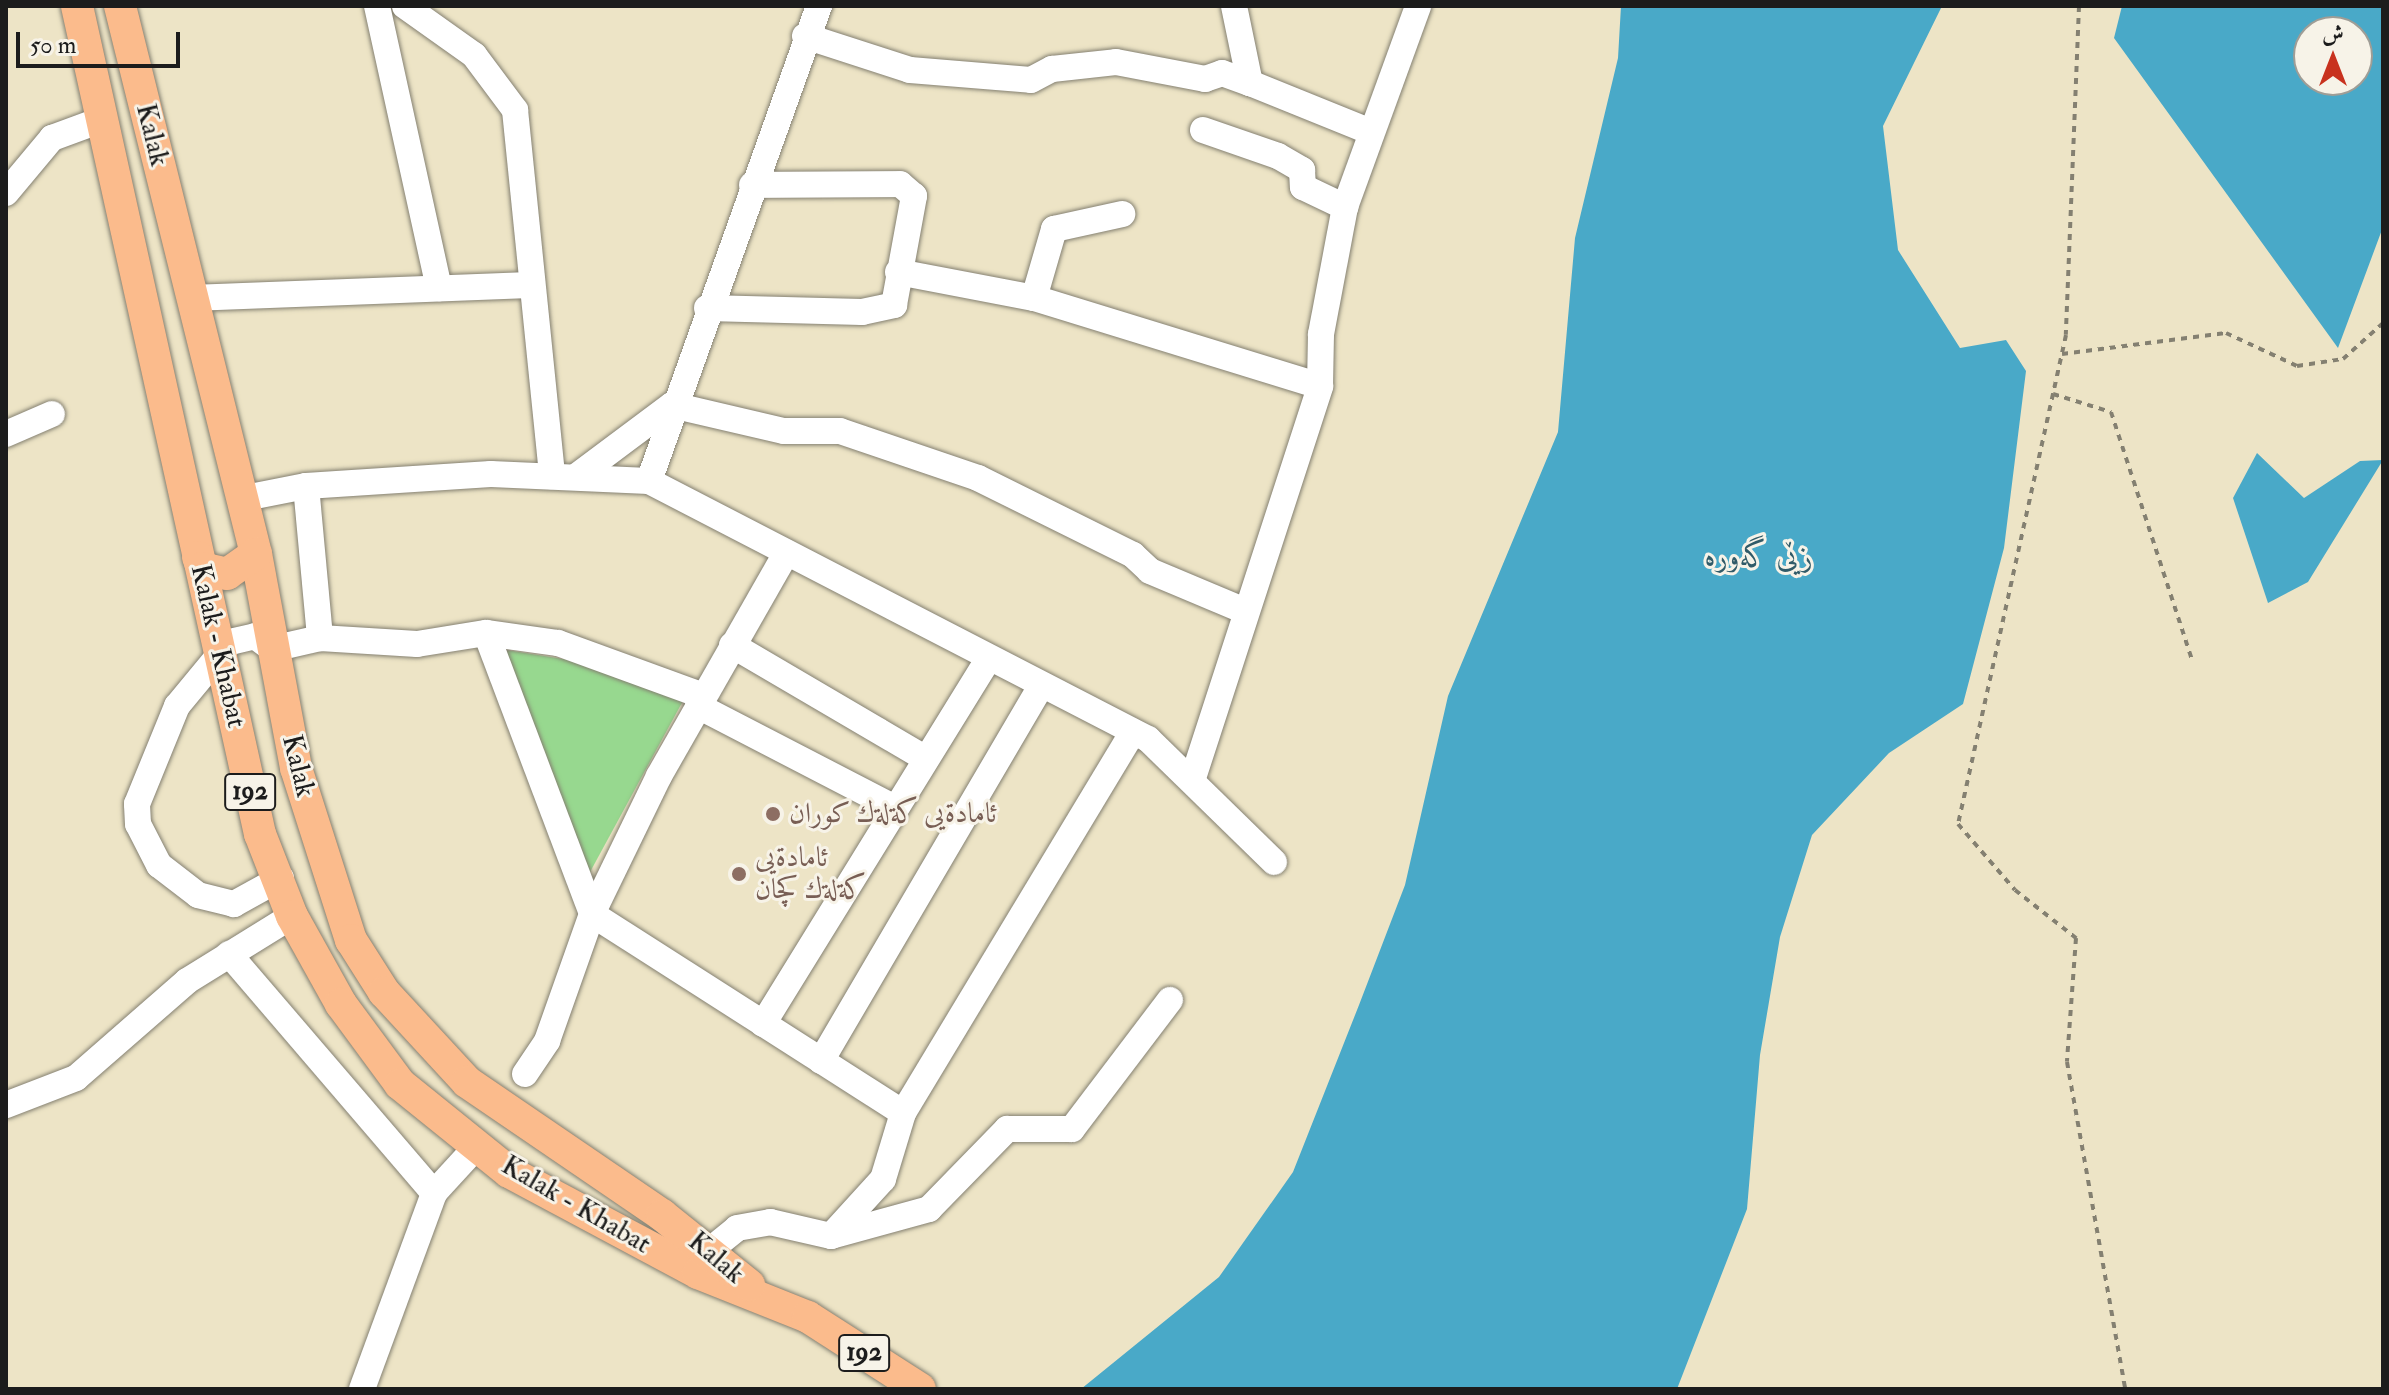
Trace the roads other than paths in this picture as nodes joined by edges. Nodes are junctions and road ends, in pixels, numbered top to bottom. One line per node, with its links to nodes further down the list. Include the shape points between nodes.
1 (77, 6): 10 (main road, Kalak - Khabat / 192)
2 (120, 6): 20 (main road, Kalak / 192)
3 (377, 6): 19 (street)
4 (405, 6): 18 (street, via 474,55 515,110)
5 (819, 6): 8 (street)
6 (1234, 6): 9 (street)
7 (1418, 6): 12 (street)
8 (805, 36): 9 (street, via 910,70 1031,80 1052,69 1116,62 1205,79 1222,73); 13 (street)
9 (1250, 83): 12 (street)
10 (101, 120): 14 (street, via 52,138); 33 (main road, Kalak - Khabat / 192)
11 (1203, 130): 15 (street, via 1278,156 1302,170 1303,187)
12 (1369, 131): 15 (street)
13 (752, 185): 17 (street, via 900,184 914,196); 22 (street)
14 (6, 193)
15 (1345, 207): 23 (street, via 1321,334)
16 (1122, 214): 21 (street, via 1054,229)
17 (898, 272): 21 (street); 22 (street, via 894,305 879,312)
18 (530, 285): 19 (street); 27 (street)
19 (439, 288): 20 (street)
20 (191, 298): 30 (main road, Kalak / 192)
21 (1034, 298): 23 (street)
22 (707, 308): 24 (street)
23 (1320, 386): 34 (street)
24 (672, 405): 27 (street); 28 (street); 34 (street, via 784,431 840,431 978,478 1133,555 1150,571)
25 (52, 414): 26 (street)
26 (6, 434)
27 (564, 476): 28 (street); 29 (street)
28 (649, 481): 31 (street)
29 (306, 486): 30 (street); 36 (street)
30 (240, 499): 32 (main road, Kalak / 192)
31 (786, 553): 37 (street); 40 (street)
32 (256, 554): 33 (main road, via 227,574 202,568); 38 (main road, Kalak / 192)
33 (198, 557): 39 (main road, Kalak - Khabat / 192)
34 (1245, 611): 45 (street)
35 (486, 633): 36 (street, via 417,644); 42 (street, via 558,643); 49 (street)
36 (320, 638): 38 (street)
37 (732, 645): 42 (street); 44 (street)
38 (272, 649): 39 (street, via 246,636 221,650); 61 (main road, Kalak / 192, via 296,768 331,884 351,940 384,992 467,1082)
39 (220, 659): 48 (main road, Kalak - Khabat / 192, via 260,834); 48 (street, via 177,706 137,804 138,824 159,865 198,895 234,904)
40 (987, 661): 41 (street); 44 (street)
41 (1040, 687): 43 (street); 54 (street)
42 (701, 701): 46 (street); 49 (street)
43 (1133, 732): 45 (street); 57 (street)
44 (926, 759): 46 (street)
45 (1193, 778): 47 (street)
46 (895, 808): 53 (street)
47 (1274, 862)
48 (281, 878): 50 (main road, Kalak - Khabat / 192)
49 (592, 914): 53 (street); 55 (street, via 547,1041)
50 (292, 916): 51 (street); 58 (main road, Kalak - Khabat / 192, via 368,1048 400,1084)
51 (229, 954): 56 (street, via 187,981 76,1078); 59 (street)
52 (1170, 1000): 60 (street, via 1072,1129 1007,1129 929,1209)
53 (763, 1024): 54 (street)
54 (821, 1061): 57 (street)
55 (525, 1074)
56 (6, 1105)
57 (903, 1113): 60 (street, via 883,1179)
58 (478, 1145): 59 (street); 62 (main road, Kalak - Khabat / 192, via 509,1172 610,1229)
59 (434, 1193): 63 (street)
60 (831, 1236): 61 (street, via 770,1222 737,1228)
61 (709, 1251): 62 (main road, Kalak / 192, via 757,1293)
62 (808, 1317): 64 (main road, Kalak - Khabat / 192)
63 (362, 1389)
64 (920, 1389)

